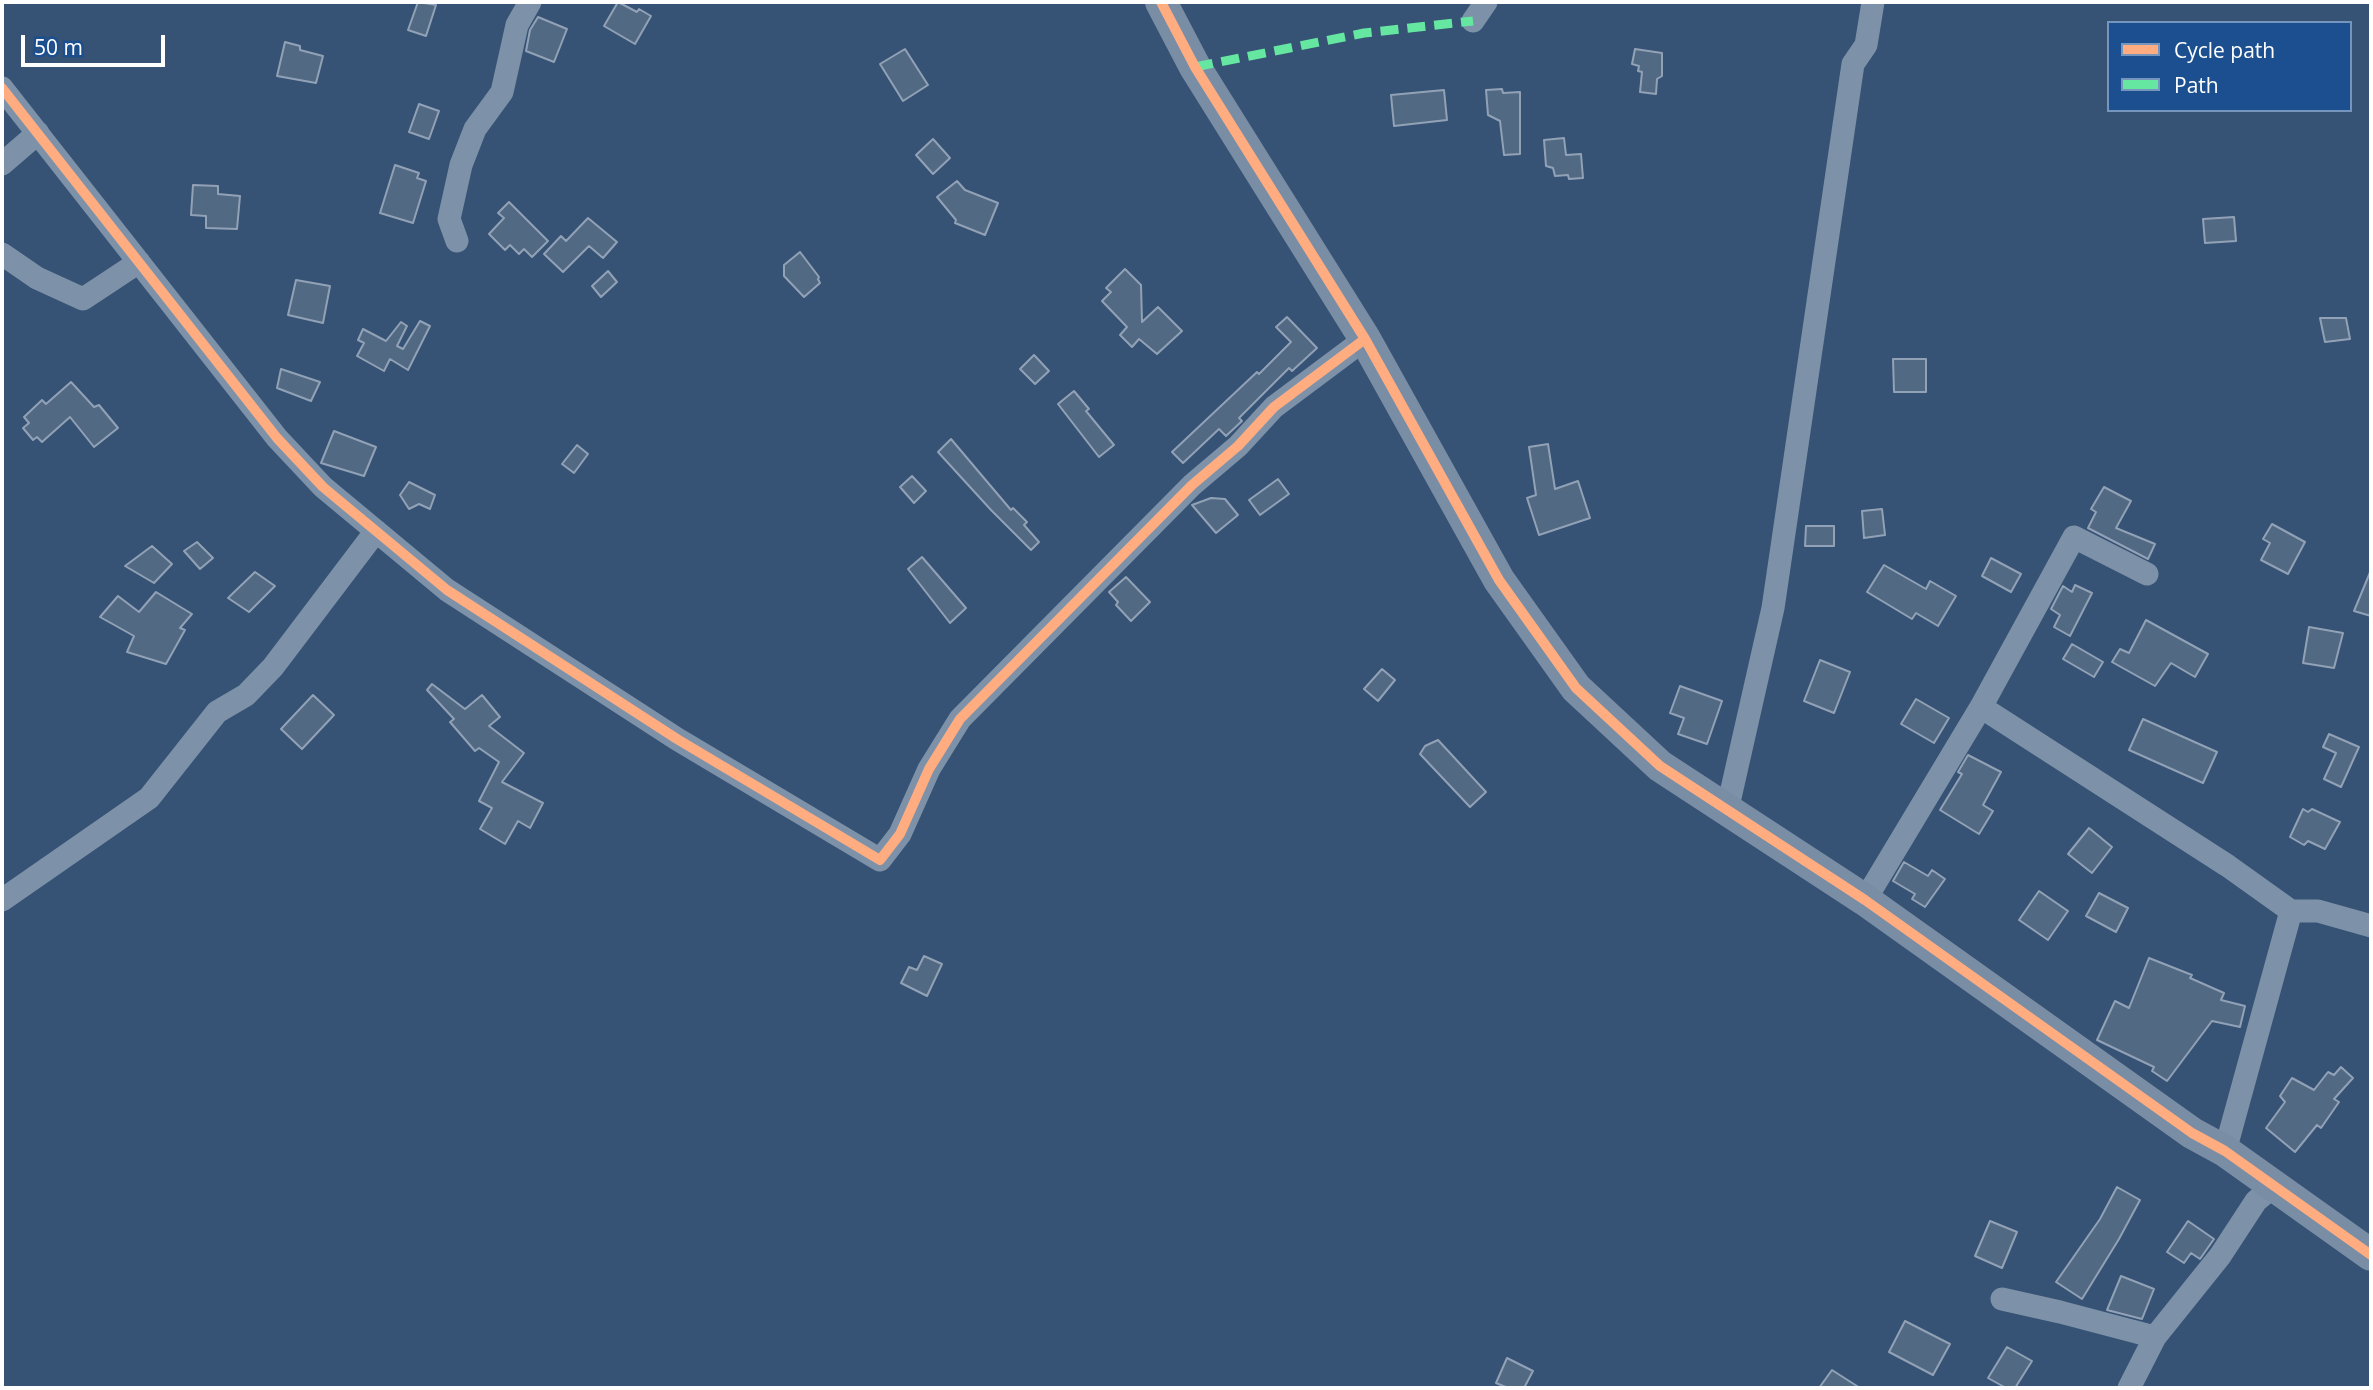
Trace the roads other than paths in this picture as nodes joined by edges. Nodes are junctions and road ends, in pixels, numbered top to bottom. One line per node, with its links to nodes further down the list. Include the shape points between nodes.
1 (530, 2): 7 (street, via 517,25 502,92 475,129 461,165 449,219)
2 (1161, 2): 10 (street, via 1195,67)
3 (1874, 2): 14 (street, via 1866,45 1853,64 1773,608)
4 (2, 88): 5 (street)
5 (37, 133): 6 (street); 9 (street)
6 (2, 164)
7 (457, 242)
8 (2, 254): 9 (street, via 37,278 83,299)
9 (138, 262): 11 (street, via 277,438 323,487)
10 (1364, 339): 11 (street, via 1274,407 960,719 929,769 901,834 880,860 677,739 459,597); 14 (street, via 1500,580 1576,688 1660,766)
11 (376, 531): 15 (street, via 273,667 246,695 217,712 149,798)
12 (2147, 574): 13 (street, via 2074,537)
13 (1981, 706): 16 (street); 17 (street)
14 (1727, 811): 16 (street)
15 (2, 900)
16 (1865, 900): 19 (street, via 2192,1133)
17 (2291, 911): 18 (street, via 2318,911); 19 (street)
18 (2371, 926)
19 (2225, 1151): 20 (street)
20 (2274, 1186): 21 (street); 23 (street, via 2256,1201 2220,1256)
21 (2371, 1255)
22 (2002, 1299): 23 (street)
23 (2155, 1337): 24 (street)
24 (2129, 1388)

